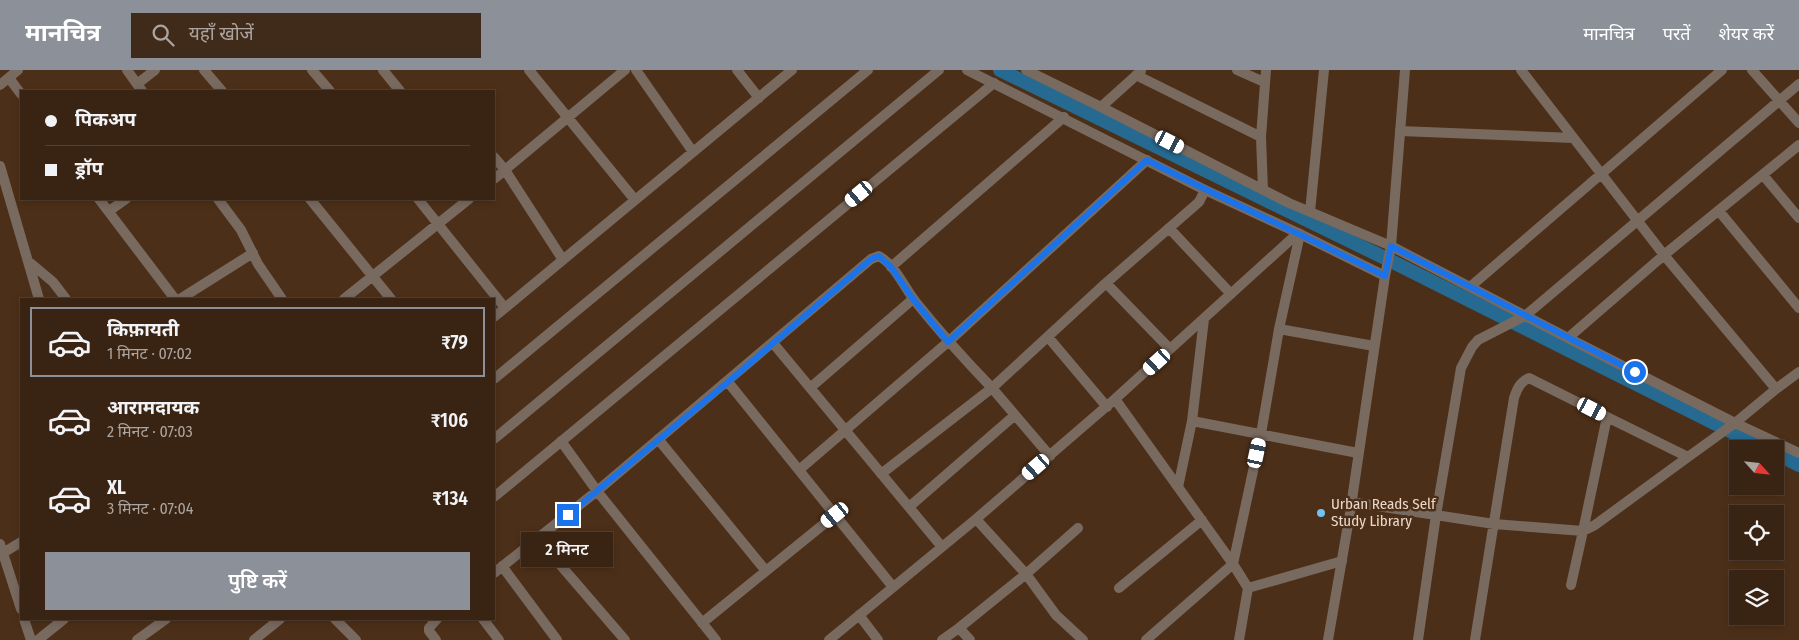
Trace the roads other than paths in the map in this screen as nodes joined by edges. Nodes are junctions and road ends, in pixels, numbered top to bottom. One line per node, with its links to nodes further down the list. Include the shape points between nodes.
1 (18, 70): 24 (street)
2 (127, 70): 29 (street)
3 (155, 70): 29 (street)
4 (204, 70): 30 (street)
5 (312, 70): 31 (street)
6 (383, 70): 32 (street)
7 (529, 70): 37 (street)
8 (625, 70): 37 (street)
9 (636, 70): 44 (street)
10 (737, 70): 34 (street)
11 (792, 70): 34 (street)
12 (868, 70): 101 (street)
13 (939, 70): 114 (street)
14 (967, 70): 26 (street)
15 (1026, 70): 36 (street)
16 (1237, 70): 25 (street)
17 (1266, 70): 25 (street)
18 (1324, 70): 63 (street)
19 (1405, 70): 40 (street)
20 (1521, 70): 42 (street)
21 (1722, 70): 49 (street)
22 (1752, 70): 35 (street)
23 (1139, 72): 36 (street); 41 (street)
24 (9, 78): 28 (street); 33 (street)
25 (1264, 82): 41 (street)
26 (994, 83): 38 (street); 116 (street)
27 (1799, 84): 35 (street)
28 (0, 85)
29 (140, 88)
30 (221, 90)
31 (329, 90)
32 (399, 90)
33 (20, 93)
34 (759, 98): 44 (street)
35 (1780, 101): 39 (street); 65 (street)
36 (1101, 107): 53 (street)
37 (568, 117): 48 (street); 60 (street)
38 (1064, 118): 46 (street); 74 (street)
39 (1799, 123)
40 (1400, 131): 42 (street); 69 (street)
41 (1262, 137): 53 (street)
42 (1573, 138): 49 (street)
43 (1799, 144): 50 (street)
44 (693, 152): 60 (street)
45 (495, 159): 48 (street)
46 (1147, 160): 52 (street); 96 (street)
47 (0, 166): 73 (street)
48 (505, 170): 51 (street); 72 (street)
49 (1601, 174): 65 (street); 78 (street)
50 (1763, 175): 62 (street); 64 (street)
51 (495, 178)
52 (1205, 190): 67 (street, via 1198,202); 68 (street)
53 (1263, 190): 63 (street)
54 (100, 200): 61 (street)
55 (125, 200): 61 (street)
56 (219, 200): 70 (street)
57 (311, 200): 76 (street)
58 (419, 200): 66 (street)
59 (468, 200): 66 (street)
60 (635, 200): 72 (street)
61 (109, 211): 82 (street)
62 (1719, 211): 71 (street); 89 (street)
63 (1310, 212): 69 (street)
64 (1799, 218)
65 (1637, 220): 71 (street); 91 (street)
66 (438, 223): 76 (street); 88 (street)
67 (1169, 228): 77 (street); 79 (street)
68 (1299, 234): 75 (street); 79 (street); 93 (street)
69 (1391, 248): 75 (street); 78 (street)
70 (253, 253): 83 (street); 84 (street)
71 (1664, 256): 95 (street); 105 (street)
72 (564, 260): 88 (street)
73 (28, 261): 80 (street); 81 (street)
74 (891, 267): 87 (street); 97 (street, via 879,256 871,259)
75 (1385, 275): 98 (street)
76 (373, 276): 85 (street); 86 (street)
77 (1106, 283): 94 (street); 99 (street)
78 (1470, 288): 91 (street)
79 (1231, 294): 92 (street)
80 (39, 298)
81 (65, 298)
82 (174, 298)
83 (182, 298)
84 (281, 298)
85 (345, 298)
86 (390, 298)
87 (913, 299): 96 (street); 103 (street)
88 (505, 308): 90 (street)
89 (1799, 308)
90 (495, 316)
91 (1525, 316): 95 (street); 129 (street, via 1478,340 1465,358)
92 (1204, 319): 99 (street); 110 (street)
93 (1279, 329): 98 (street); 113 (street)
94 (1048, 337): 104 (street); 107 (street)
95 (1568, 338): 111 (street)
96 (948, 342): 104 (street); 112 (street)
97 (773, 343): 102 (street); 103 (street)
98 (1374, 346): 117 (street)
99 (1170, 349): 106 (street)
100 (1799, 372): 105 (street)
101 (495, 378)
102 (728, 382): 115 (street); 121 (street)
103 (810, 388): 112 (street)
104 (992, 388): 108 (street); 122 (street)
105 (1776, 389): 111 (street)
106 (1115, 399): 107 (street); 123 (street)
107 (1106, 406): 119 (street)
108 (1015, 415): 119 (street); 127 (street)
109 (1607, 417): 120 (street); 132 (street, via 1529,378 1524,380 1514,398); 134 (street)
110 (1192, 421): 113 (street); 123 (street)
111 (1735, 423): 118 (street); 120 (street)
112 (845, 430): 121 (street); 122 (street)
113 (1260, 434): 117 (street); 140 (street)
114 (495, 438)
115 (658, 439): 124 (street); 142 (street)
116 (561, 441): 124 (street); 125 (street)
117 (1358, 453): 126 (street)
118 (1799, 453)
119 (1050, 456): 130 (street)
120 (1688, 457): 134 (street)
121 (799, 470): 128 (street)
122 (882, 474): 127 (street)
123 (1178, 486): 131 (street)
124 (597, 491): 135 (street); 157 (street)
125 (495, 497)
126 (1352, 502): 129 (street); 139 (street)
127 (909, 507): 137 (street)
128 (835, 515): 142 (street); 145 (street)
129 (1436, 515): 132 (street); 177 (street)
130 (976, 519): 137 (street); 143 (street)
131 (1202, 520): 140 (street); 146 (street)
132 (1494, 524): 134 (street); 178 (street)
133 (1078, 528): 143 (street)
134 (1583, 531): 144 (street)
135 (538, 539): 141 (street); 167 (street)
136 (20, 542): 138 (street)
137 (942, 547): 145 (street)
138 (2, 549): 148 (street)
139 (1342, 561): 147 (street); 176 (street)
140 (1233, 564): 147 (street); 174 (street)
141 (498, 570): 166 (street)
142 (766, 571): 157 (street)
143 (1026, 574): 158 (street); 173 (street, via 1056,615)
144 (1571, 585)
145 (893, 587): 149 (street)
146 (1119, 588)
147 (1248, 588): 175 (street)
148 (20, 606)
149 (859, 615): 169 (street); 170 (street)
150 (24, 620): 159 (street)
151 (63, 620): 160 (street)
152 (165, 620): 161 (street)
153 (279, 620): 162 (street)
154 (335, 620): 163 (street)
155 (436, 620): 164 (street, via 429,628)
156 (484, 620): 165 (street)
157 (702, 623): 168 (street)
158 (959, 628): 171 (street); 172 (street)
159 (31, 640)
160 (38, 640)
161 (137, 640)
162 (254, 640)
163 (356, 640)
164 (436, 640)
165 (499, 640)
166 (557, 640)
167 (625, 640)
168 (716, 640)
169 (829, 640)
170 (878, 640)
171 (942, 640)
172 (970, 640)
173 (1083, 640)
174 (1146, 640)
175 (1239, 640)
176 (1328, 640)
177 (1418, 640)
178 (1475, 640)

